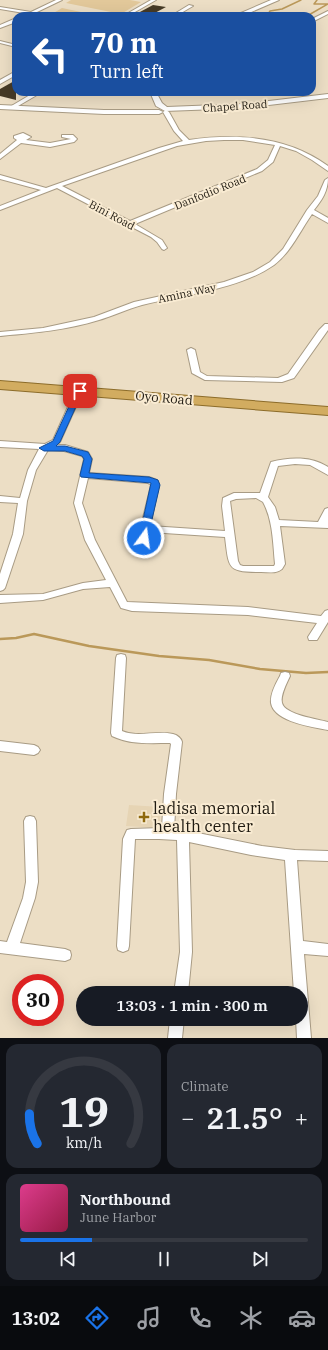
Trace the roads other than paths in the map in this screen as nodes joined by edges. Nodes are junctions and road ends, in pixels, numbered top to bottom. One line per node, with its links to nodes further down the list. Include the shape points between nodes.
1 (60, 0): 6 (street)
2 (154, 0): 7 (street)
3 (276, 0): 9 (street)
4 (191, 6): 8 (street)
5 (0, 8): 6 (street)
6 (34, 12)
7 (132, 12)
8 (180, 12)
9 (247, 12)
10 (328, 12): 11 (street)
11 (316, 19)
12 (12, 22): 13 (street)
13 (0, 27)
14 (0, 42): 15 (street)
15 (12, 45)
16 (12, 75): 17 (street)
17 (1, 81)
18 (33, 96): 22 (street)
19 (155, 96): 24 (street)
20 (328, 98): 24 (street, Chapel Road, via 239,109)
21 (0, 104): 22 (street, Chapel Road)
22 (15, 107): 23 (street); 24 (street, Chapel Road, via 104,112)
23 (0, 110)
24 (162, 110): 26 (street)
25 (64, 136): 28 (street, via 72,136 74,139 50,145 20,140)
26 (187, 142): 27 (street, via 234,139); 32 (street)
27 (278, 145): 29 (street, via 300,151); 37 (street, Danfodio Road, via 274,159 263,169)
28 (0, 157)
29 (328, 169)
30 (0, 178): 33 (street)
31 (328, 180): 35 (street, Amina Way, via 321,196)
32 (57, 186): 33 (street); 37 (street, Bini Road)
33 (46, 190): 34 (street)
34 (0, 208)
35 (310, 210): 36 (street); 40 (street, Amina Way, via 286,250 255,274 226,284 137,304 96,319 43,330)
36 (328, 221)
37 (129, 224): 38 (street, Bini Road, via 153,236)
38 (164, 248)
39 (328, 326): 41 (street, via 291,376 279,380 205,378 196,373)
40 (0, 334)
41 (191, 350)
42 (0, 377): 45 (highway, Oyo Road)
43 (0, 385): 44 (highway, Oyo Road)
44 (80, 391): 46 (highway, Oyo Road); 48 (street, via 56,442)
45 (328, 401)
46 (328, 411)
47 (0, 444): 48 (street)
48 (44, 448): 50 (street, via 65,448 85,454 88,459); 53 (street, via 32,470)
49 (328, 472): 51 (street, via 316,463 290,461 274,464)
50 (84, 475): 58 (street, via 154,482); 62 (street, via 78,503 90,540)
51 (263, 497): 56 (street, via 269,501); 59 (street, via 234,496 226,500)
52 (0, 500): 53 (street)
53 (23, 500): 61 (street, via 18,534)
54 (328, 503): 55 (street)
55 (327, 512): 57 (street)
56 (275, 523): 57 (street); 59 (street, via 280,564 276,569 237,567 233,561)
57 (325, 525)
58 (146, 529): 59 (street); 60 (street)
59 (230, 534)
60 (141, 547)
61 (5, 558): 63 (street)
62 (112, 583): 64 (street, via 83,586 43,597); 65 (street, via 124,605 132,607)
63 (0, 588)
64 (0, 599)
65 (326, 617): 66 (street)
66 (313, 637)
67 (121, 658): 73 (street, via 116,733 126,737 172,738 177,742)
68 (285, 676): 69 (street, via 276,700 277,705 284,713 296,718)
69 (328, 726)
70 (0, 746): 71 (street)
71 (34, 750)
72 (30, 820): 78 (street, via 32,882 29,898)
73 (168, 833): 74 (street); 77 (street, via 131,834 129,839)
74 (184, 835): 75 (street); 82 (street, via 186,952)
75 (291, 856): 76 (street); 79 (street)
76 (328, 856)
77 (123, 946)
78 (6, 947): 81 (street)
79 (299, 947): 80 (street); 85 (street)
80 (328, 950)
81 (65, 955)
82 (181, 986)
83 (176, 1026): 84 (street)
84 (175, 1038)
85 (304, 1038)

